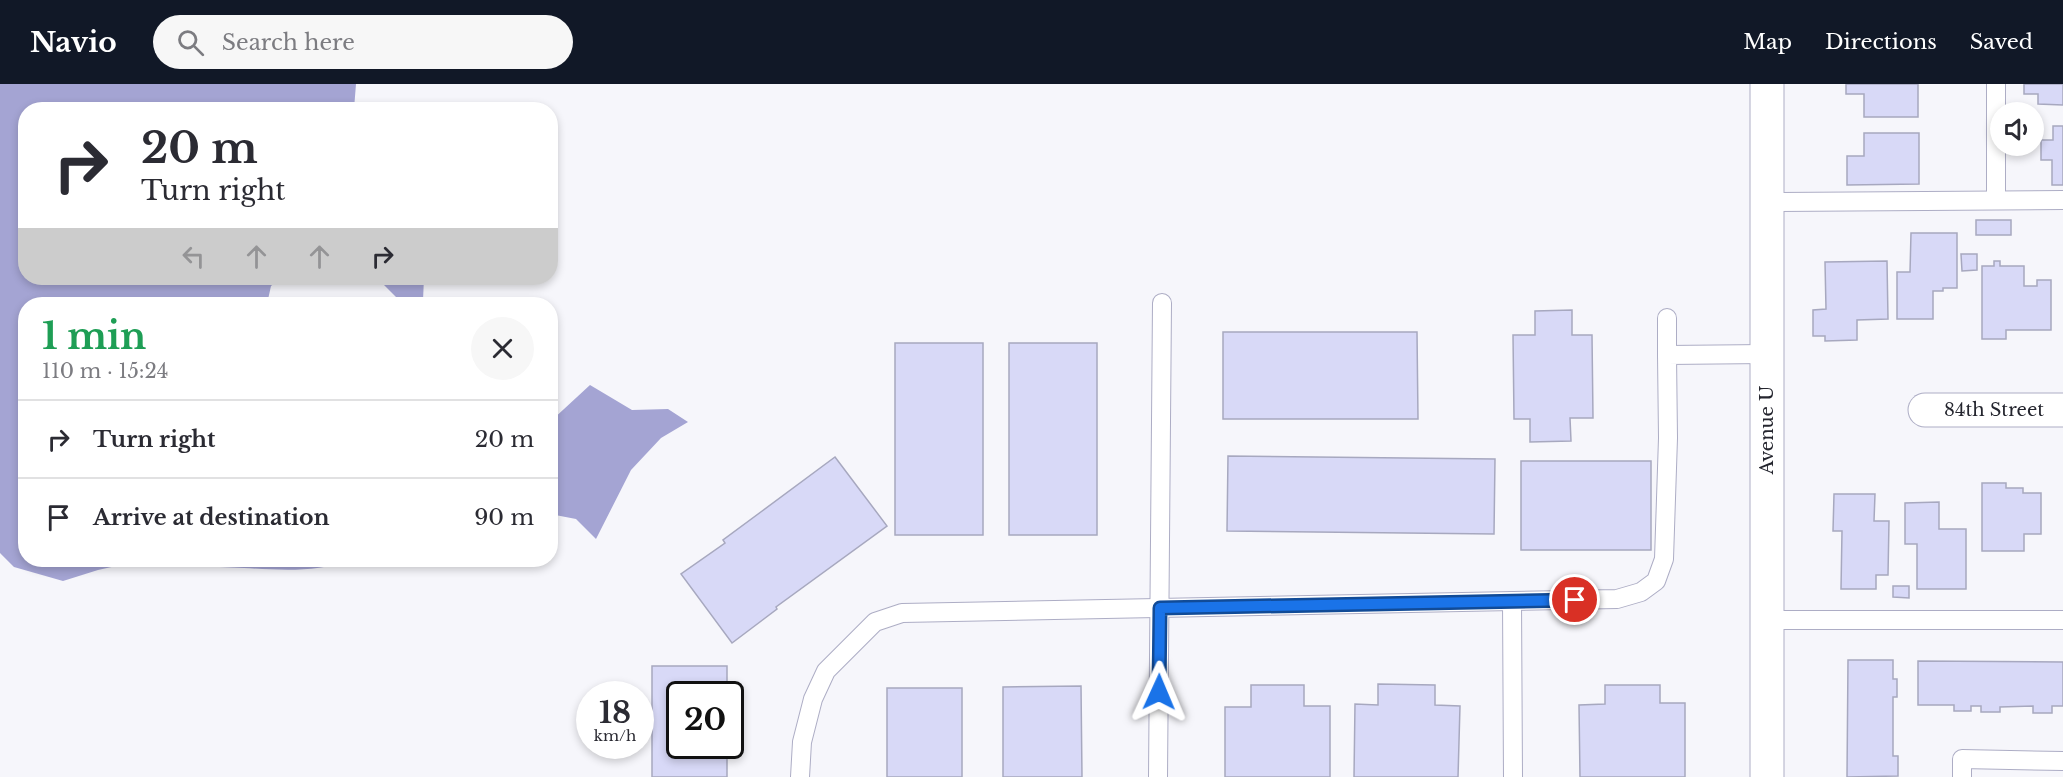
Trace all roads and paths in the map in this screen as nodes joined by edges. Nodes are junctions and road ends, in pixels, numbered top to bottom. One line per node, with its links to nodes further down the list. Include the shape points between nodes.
1 (1767, 84): 5 (street, Avenue U)
2 (1996, 84): 3 (lane)
3 (1996, 200): 4 (lane); 5 (lane)
4 (2063, 200)
5 (1767, 202): 8 (street, Avenue U)
6 (1162, 303): 13 (lane)
7 (1666, 318): 9 (lane)
8 (1766, 354): 9 (lane); 14 (street, Avenue U)
9 (1667, 355): 12 (lane, via 1664,559 1656,581 1641,592 1617,599)
10 (2063, 410): 11 (street, 84th Street)
11 (1925, 411)
12 (1512, 601): 13 (lane); 19 (lane)
13 (1160, 608): 17 (lane, via 902,613 875,622 826,671 813,699 802,742); 18 (lane)
14 (1767, 620): 15 (lane); 20 (street, Avenue U)
15 (2063, 620)
16 (2063, 760): 21 (lane, via 1962,759)
17 (800, 777)
18 (1158, 777)
19 (1513, 777)
20 (1767, 777)
21 (1962, 777)

